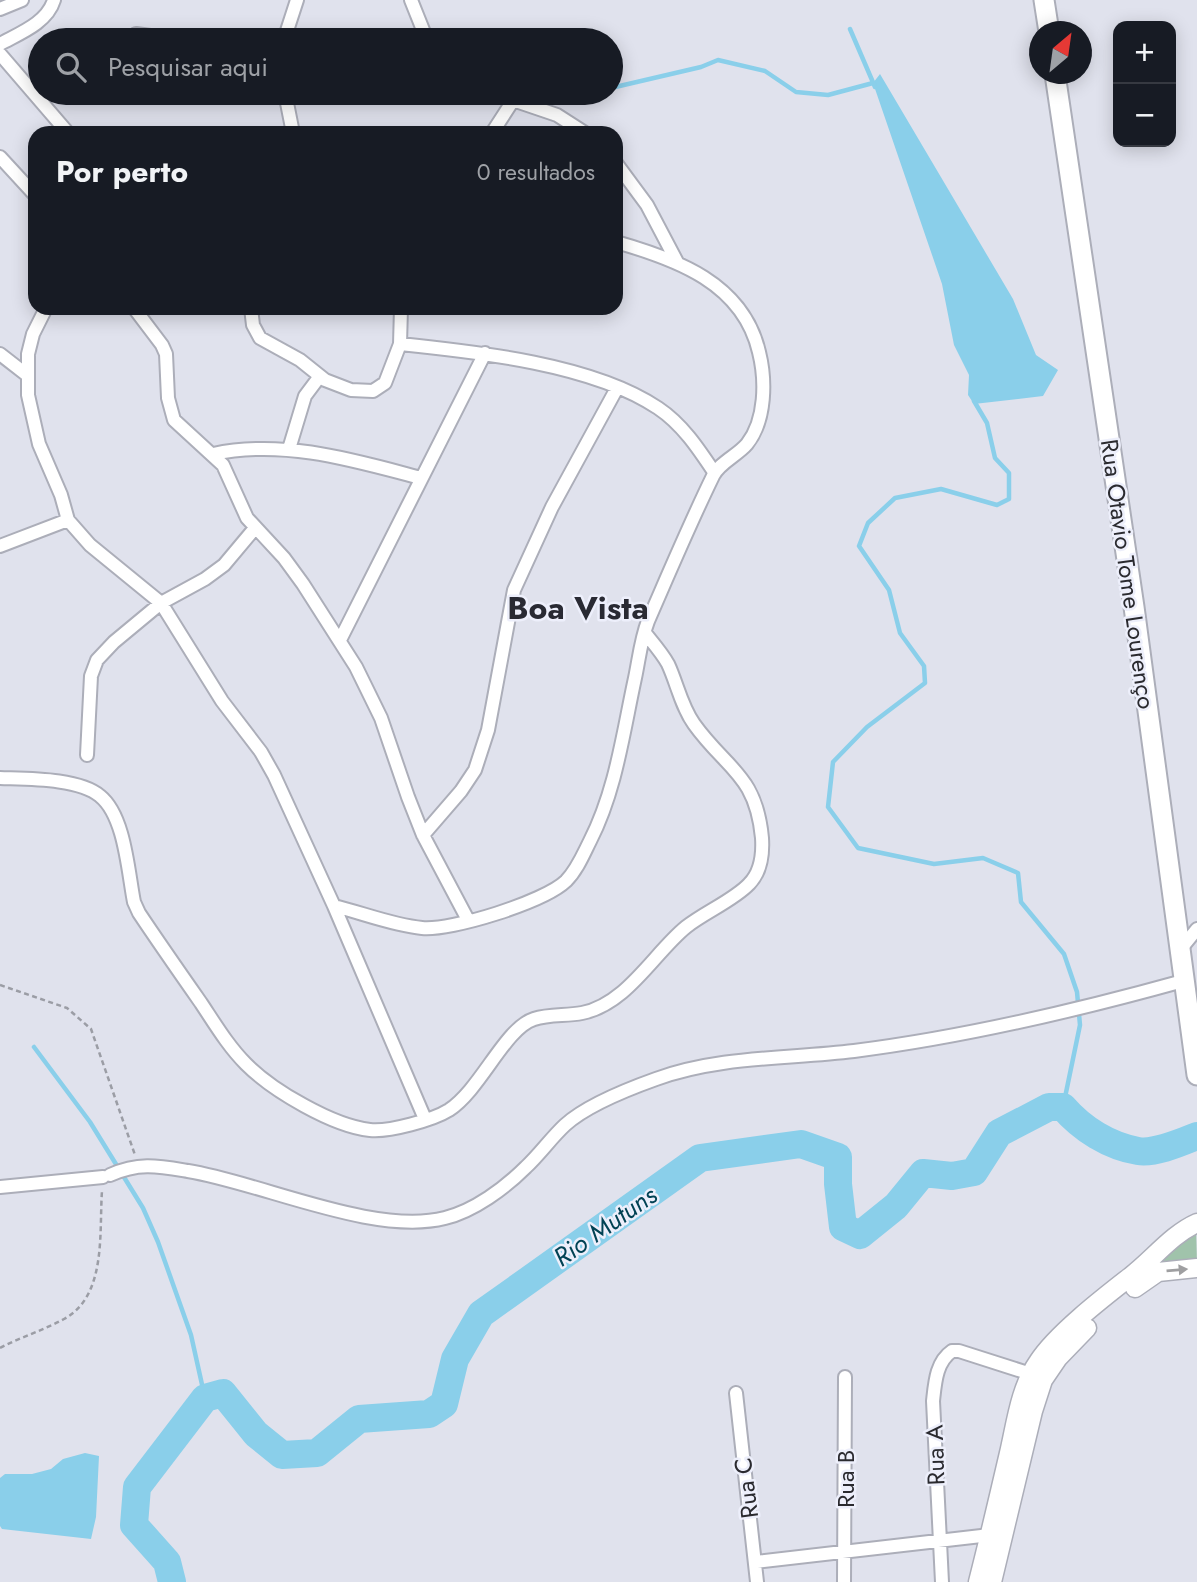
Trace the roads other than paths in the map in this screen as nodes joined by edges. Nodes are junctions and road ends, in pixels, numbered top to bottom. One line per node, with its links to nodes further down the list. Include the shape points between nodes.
1 (22, 0): 6 (street)
2 (54, 0): 10 (street, via 40,21)
3 (297, 0): 8 (street)
4 (411, 0): 9 (street)
5 (1044, 0): 7 (main road)
6 (0, 9)
7 (1047, 21)
8 (287, 28)
9 (422, 28)
10 (0, 44)
11 (0, 54): 13 (street)
12 (1056, 84): 53 (main road, Rua Otavio Tome Lourenço, via 1132,593)
13 (28, 87)
14 (44, 105): 18 (street)
15 (287, 105): 19 (street)
16 (510, 105): 20 (street)
17 (530, 105): 21 (street)
18 (62, 126)
19 (292, 126)
20 (497, 126)
21 (574, 126)
22 (0, 157): 24 (street)
23 (623, 172): 26 (street, via 647,205)
24 (28, 187)
25 (623, 244): 26 (street)
26 (677, 262): 39 (street, via 707,279 741,309 751,327 764,376 757,425 748,443)
27 (42, 315): 34 (street, via 33,334)
28 (140, 315): 38 (street, via 166,354 167,398 174,420)
29 (252, 315): 35 (street, via 260,338)
30 (401, 315): 31 (street)
31 (400, 344): 32 (street); 35 (street, via 390,377 373,391 351,390)
32 (485, 353): 36 (street); 40 (street)
33 (0, 355): 34 (street)
34 (27, 375): 41 (street, via 39,444)
35 (320, 376): 37 (street, via 305,396)
36 (617, 388): 39 (street, via 671,417); 49 (street, via 527,556 514,590 488,730 475,770)
37 (289, 449): 38 (street, via 250,448); 40 (street)
38 (213, 454): 42 (street)
39 (714, 472): 45 (street)
40 (421, 478): 46 (street)
41 (68, 520): 43 (street); 44 (street, via 90,545)
42 (255, 528): 44 (street, via 216,572); 46 (street, via 284,558)
43 (0, 546)
44 (160, 603): 47 (street, via 108,647 93,667); 50 (street, via 222,701 261,752)
45 (645, 634): 51 (street, via 611,793 577,867 550,894); 56 (street, via 667,662 694,724 741,776 753,797 762,848 756,873 745,888 682,930 616,996 583,1013 533,1019 520,1027 467,1096)
46 (340, 640): 49 (street, via 381,718)
47 (88, 755)
48 (0, 778): 56 (street, via 74,785 106,801 123,841 139,913 246,1065 295,1101 352,1126 383,1130)
49 (424, 835): 51 (street)
50 (334, 906): 51 (street, via 421,928); 56 (street)
51 (468, 920)
52 (1197, 929): 53 (street)
53 (1179, 951): 54 (main road, Rua Otavio Tome Lourenço)
54 (1183, 981): 55 (main road, Rua Otavio Tome Lourenço); 57 (street, via 1089,1007 944,1037 723,1063 657,1078 566,1124 503,1187 444,1218 389,1220 214,1175 133,1166 107,1176)
55 (1197, 1075)
56 (425, 1119)
57 (0, 1187)
58 (1197, 1223): 60 (street, via 1184,1229)
59 (1197, 1268): 60 (street, one-way to 59, via 1153,1274)
60 (1101, 1308): 61 (street, via 1048,1349); 64 (street, via 1043,1380)
61 (1031, 1374): 64 (street, via 1020,1407); 66 (street, Rua A, via 952,1351 940,1364 934,1413)
62 (845, 1377): 67 (street, Rua B)
63 (736, 1393): 68 (street, Rua C)
64 (1011, 1477): 65 (street); 73 (street)
65 (990, 1535): 66 (street); 72 (street)
66 (940, 1539): 67 (street); 71 (street, Rua A)
67 (844, 1551): 68 (street); 70 (street, Rua B)
68 (755, 1562): 69 (street, Rua C)
69 (757, 1582)
70 (844, 1582)
71 (942, 1582)
72 (978, 1582)
73 (992, 1582)

